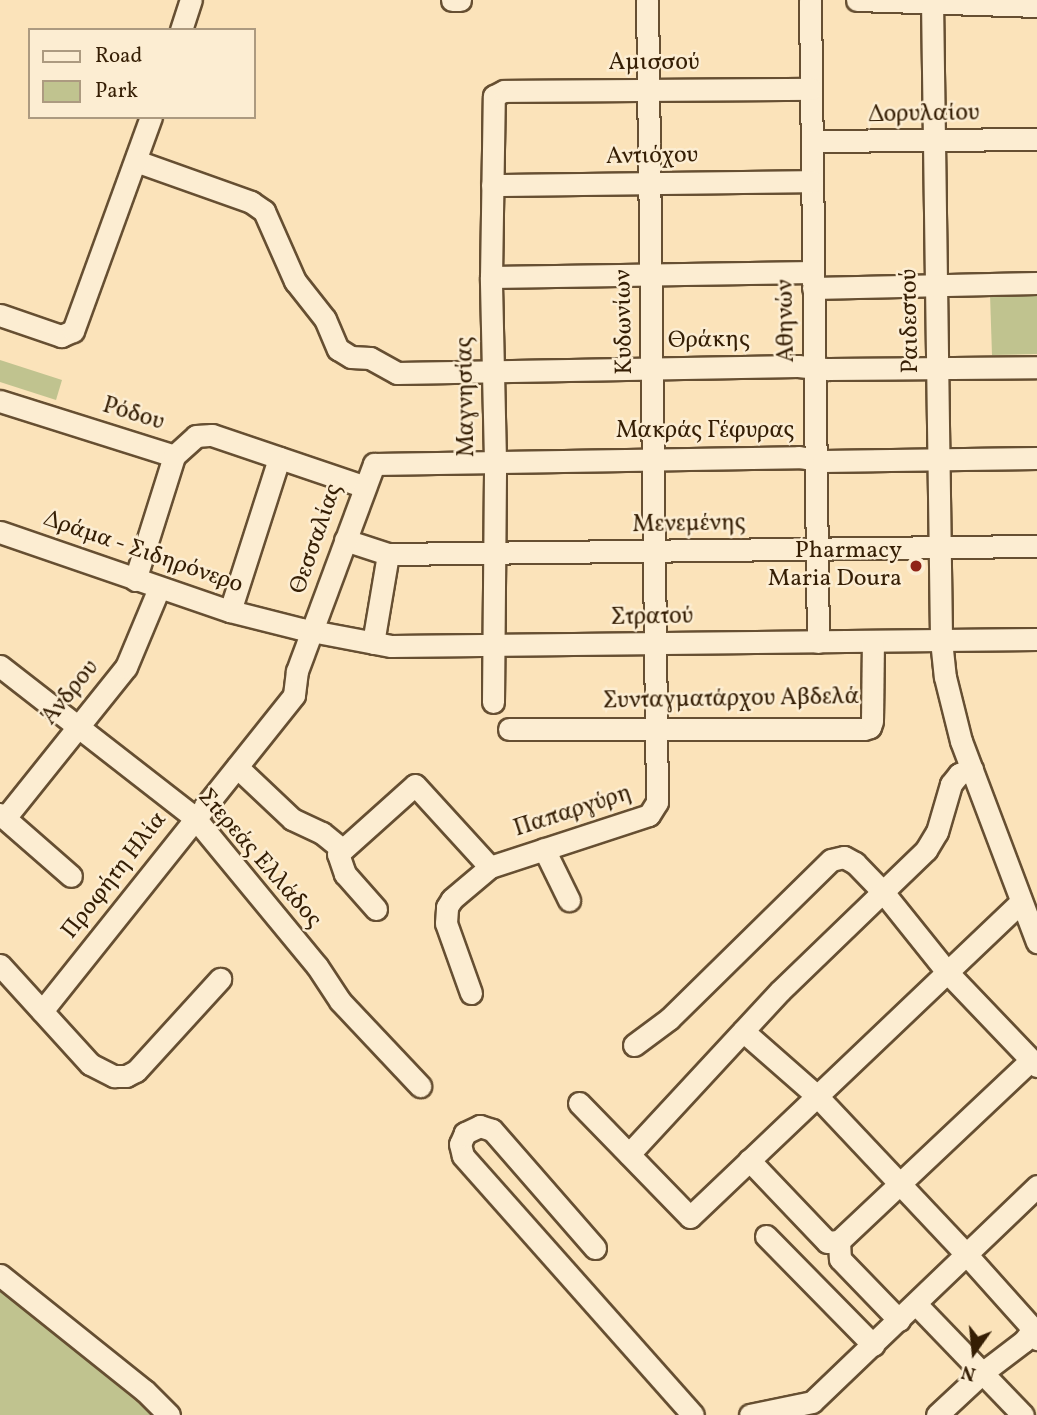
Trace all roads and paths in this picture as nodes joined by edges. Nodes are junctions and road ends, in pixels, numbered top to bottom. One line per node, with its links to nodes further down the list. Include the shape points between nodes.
1 (191, 0): 9 (street)
2 (452, 0): 3 (street)
3 (460, 0)
4 (647, 0): 11 (street, Κυδωνίων)
5 (810, 0): 10 (street, Αθηνών)
6 (857, 0): 7 (street)
7 (932, 1): 8 (street); 16 (street, Ραιδεστού)
8 (1037, 6)
9 (182, 28)
10 (811, 89): 11 (street, Αμισσού); 15 (street, Αθηνών)
11 (648, 90): 12 (street, Αμισσού); 19 (street, Κυδωνίων)
12 (497, 92): 20 (street, Μαγνησίας)
13 (150, 119): 17 (street)
14 (1037, 139): 16 (street, Δορυλαίου)
15 (812, 141): 16 (street, Δορυλαίου); 18 (street, Αθηνών)
16 (935, 141): 25 (street, Ραιδεστού)
17 (136, 161): 26 (street, via 73,331 61,336); 31 (street, Θράκης, via 251,202 264,211 295,281 325,319 338,349 351,357 370,358 397,373)
18 (812, 181): 19 (street, Αντιόχου); 23 (street, Αθηνών)
19 (650, 183): 20 (street, Αντιόχου); 21 (street, Κυδωνίων)
20 (492, 185): 22 (street, Μαγνησίας)
21 (651, 275): 22 (street); 23 (street); 30 (street, Κυδωνίων)
22 (491, 277): 31 (street, Μαγνησίας)
23 (813, 280): 25 (street); 27 (street, Αθηνών)
24 (1037, 283): 25 (street)
25 (936, 285): 29 (street, Ραιδεστού)
26 (0, 314)
27 (814, 367): 29 (street, Θράκης); 30 (street, Θράκης); 39 (street, Αθηνών)
28 (1037, 367): 29 (street, Θράκης)
29 (937, 368): 37 (street, Ραιδεστού)
30 (652, 369): 31 (street, Θράκης); 36 (street, Κυδωνίων)
31 (493, 371): 38 (street, Μαγνησίας)
32 (0, 401): 33 (street, Ρόδου)
33 (174, 456): 34 (street, Ρόδου, via 189,439 205,434); 50 (street)
34 (279, 458): 41 (street, Ρόδου); 52 (street)
35 (1037, 458): 37 (street, Μακράς Γέφυρας)
36 (653, 459): 38 (street, Μακράς Γέφυρας); 39 (street, Μακράς Γέφυρας); 47 (street, Κυδωνίων)
37 (938, 459): 39 (street, Μακράς Γέφυρας); 45 (street, Ραιδεστού)
38 (495, 460): 40 (street, Μακράς Γέφυρας); 48 (street, Μαγνησίας)
39 (815, 460): 46 (street, Αθηνών)
40 (374, 464): 41 (street, Θεσσαλίας)
41 (363, 486): 43 (street, Θεσσαλίας)
42 (0, 532): 50 (street, Δράμα - Σιδηρόνερο)
43 (345, 540): 49 (street, Μενεμένης); 54 (street, Θεσσαλίας)
44 (1037, 546): 45 (street, Μενεμένης)
45 (938, 548): 46 (street, Μενεμένης); 56 (street, Ραιδεστού)
46 (816, 550): 47 (street, Μενεμένης); 58 (street, Αθηνών)
47 (654, 551): 48 (street, Μενεμένης); 60 (street, Κυδωνίων)
48 (495, 553): 49 (street, Μενεμένης); 61 (street, Μαγνησίας)
49 (388, 554): 59 (street)
50 (135, 580): 51 (street, Δράμα - Σιδηρόνερο)
51 (159, 588): 52 (street, Δράμα - Σιδηρόνερο); 64 (street, Άνδρου, via 126,667)
52 (230, 611): 53 (street, Δράμα - Σιδηρόνερο)
53 (270, 622): 54 (street, Στρατού)
54 (312, 632): 59 (street, Στρατού); 67 (street, Προφήτη Ηλία, via 297,671 294,695)
55 (1037, 639): 56 (street, Στρατού)
56 (941, 640): 57 (street, Στρατού); 68 (street, Ραιδεστού, via 945,677)
57 (873, 641): 58 (street, Στρατού); 66 (street, Συνταγματάρχου Αβδελά, via 870,727)
58 (818, 642): 60 (street, Στρατού)
59 (373, 643): 61 (street, Στρατού)
60 (656, 644): 61 (street, Στρατού); 66 (street, Παπαργύρη)
61 (494, 646): 63 (street, Μαγνησίας)
62 (0, 666): 64 (street, Στερεάς Ελλάδος)
63 (493, 702)
64 (76, 728): 69 (street, Άνδρου); 70 (street, Στερεάς Ελλάδος)
65 (509, 729): 66 (street, Συνταγματάρχου Αβδελά)
66 (657, 729): 72 (street, Παπαργύρη, via 658,796 653,812)
67 (237, 767): 70 (street, Προφήτη Ηλία); 71 (street, via 292,819)
68 (972, 769): 75 (street, via 951,784 937,832 926,850); 77 (street, Ραιδεστού)
69 (2, 816): 74 (street)
70 (194, 817): 84 (street, Προφήτη Ηλία); 88 (street, Στερεάς Ελλάδος, via 317,966 340,1001)
71 (342, 849): 73 (street, via 415,785); 78 (street, via 338,859 345,874)
72 (544, 849): 73 (street, Παπαργύρη); 76 (street)
73 (490, 867): 83 (street, Παπαργύρη, via 452,899 446,912 457,961)
74 (71, 876)
75 (883, 892): 80 (street); 85 (street); 86 (street, via 855,863 844,857 831,860 669,1019)
76 (569, 900)
77 (1021, 902): 79 (street, Ραιδεστού); 80 (street)
78 (376, 909)
79 (1037, 942)
80 (948, 973): 87 (street); 89 (street)
81 (4, 978): 84 (street)
82 (220, 979): 84 (street, via 136,1071 125,1076 102,1073 90,1064)
83 (471, 993)
84 (42, 1011)
85 (743, 1031): 89 (street); 91 (street)
86 (634, 1045)
87 (1034, 1063): 93 (street)
88 (420, 1086)
89 (817, 1097): 92 (street); 93 (street)
90 (579, 1103): 91 (street)
91 (629, 1154): 92 (street, via 690,1217)
92 (749, 1160): 96 (street, via 827,1242)
93 (900, 1186): 96 (street); 98 (street)
94 (1037, 1186): 98 (street)
95 (766, 1236): 103 (street)
96 (839, 1241): 101 (street, via 840,1259)
97 (595, 1248): 107 (street, via 492,1130 480,1126 465,1133 460,1144 463,1156)
98 (966, 1254): 100 (street); 102 (street)
99 (0, 1275): 106 (street)
100 (916, 1304): 101 (street); 104 (street)
101 (899, 1320): 103 (street)
102 (1035, 1334): 104 (street)
103 (873, 1345): 105 (street)
104 (982, 1373): 109 (street); 110 (street)
105 (814, 1408): 108 (street)
106 (169, 1415)
107 (693, 1415)
108 (750, 1415)
109 (937, 1415)
110 (1023, 1415)

